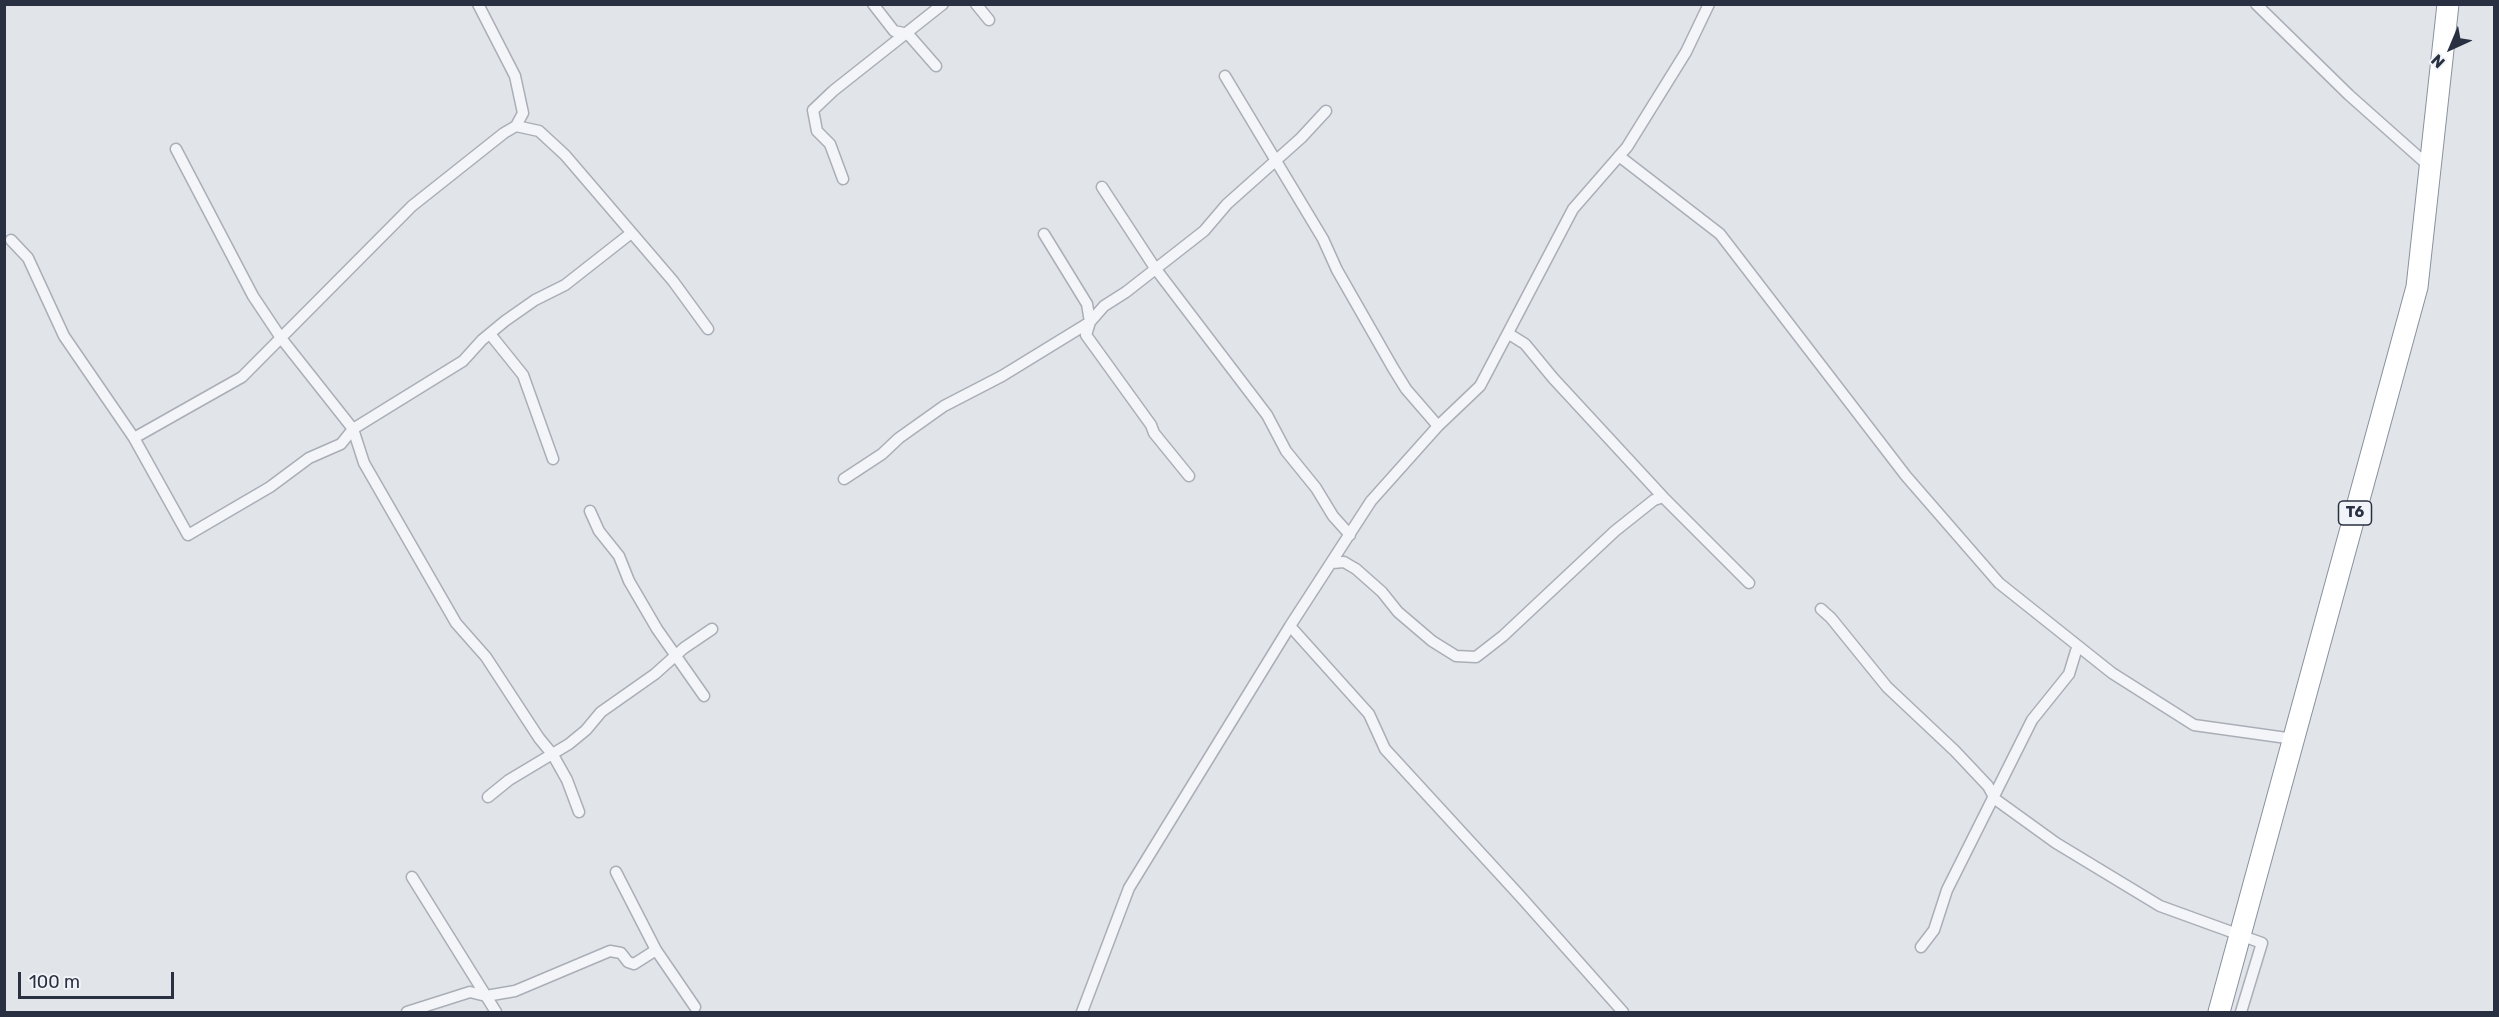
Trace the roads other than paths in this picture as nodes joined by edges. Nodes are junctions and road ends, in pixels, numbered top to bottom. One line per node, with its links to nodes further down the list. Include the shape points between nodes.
1 (478, 4): 13 (street, via 515,76 523,112)
2 (873, 4): 9 (street, via 894,31)
3 (943, 4): 9 (street)
4 (976, 4): 8 (street)
5 (1709, 4): 15 (street, via 1686,52)
6 (2256, 4): 17 (street)
7 (2448, 4): 17 (highway, T6)
8 (989, 20)
9 (908, 34): 10 (street); 18 (street, via 813,110 817,131 830,144)
10 (936, 66)
11 (1225, 76): 16 (street)
12 (1326, 111): 16 (street)
13 (516, 126): 20 (street, via 539,131 548,139); 28 (street, via 412,206)
14 (176, 149): 28 (street, via 242,277)
15 (1619, 156): 27 (street, via 1573,209); 46 (street, via 1720,234 1906,476 1999,583 2112,673 2194,725)
16 (1274, 162): 23 (street, via 1227,204 1204,231); 29 (street, via 1323,239 1406,389)
17 (2430, 167): 46 (highway, T6, via 2417,287)
18 (843, 179)
19 (1102, 187): 23 (street)
20 (630, 234): 25 (street, via 673,281); 26 (street, via 565,285 535,300)
21 (1044, 234): 24 (street, via 1087,304)
22 (11, 240): 31 (street, via 28,258 64,336)
23 (1155, 268): 24 (street, via 1104,306); 37 (street, via 1267,415 1286,451)
24 (1090, 322): 33 (street, via 1086,335); 34 (street, via 944,406)
25 (708, 329)
26 (490, 333): 30 (street, via 463,361); 32 (street, via 523,375)
27 (1509, 334): 29 (street, via 1480,386); 35 (street, via 1525,344)
28 (281, 338): 30 (street); 31 (street, via 242,376)
29 (1438, 426): 37 (street, via 1371,501)
30 (353, 429): 31 (street, via 341,444 309,458 188,535); 47 (street, via 364,463 456,623 486,657)
31 (134, 438)
32 (553, 459)
33 (1189, 476)
34 (844, 478)
35 (1663, 497): 38 (street, via 1615,531 1476,657 1456,656 1432,641 1356,569 1344,562); 39 (street)
36 (590, 511): 44 (street)
37 (1350, 534): 38 (street)
38 (1332, 563): 41 (street)
39 (1749, 583)
40 (1821, 609): 49 (street, via 1887,687 1955,751)
41 (1290, 626): 60 (street, via 1129,888); 61 (street, via 1369,714 1384,749)
42 (712, 629): 44 (street)
43 (2076, 651): 49 (street, via 2069,674 2032,720)
44 (676, 655): 45 (street); 47 (street, via 601,712 586,730)
45 (704, 696)
46 (2294, 739): 53 (highway, T6)
47 (553, 755): 48 (street); 50 (street)
48 (488, 797)
49 (1995, 798): 53 (street, via 2056,843 2160,906); 54 (street, via 1947,890 1934,930)
50 (579, 812)
51 (616, 872): 55 (street)
52 (412, 877): 56 (street)
53 (2241, 934): 62 (highway, T6); 63 (street, via 2262,943)
54 (1920, 947)
55 (656, 950): 56 (street, via 634,964 621,953 610,951 515,992); 57 (street)
56 (486, 996): 58 (street, via 470,992); 59 (street)
57 (695, 1007)
58 (407, 1012)
59 (496, 1012)
60 (1082, 1012)
61 (1623, 1012)
62 (2219, 1012)
63 (2241, 1012)

